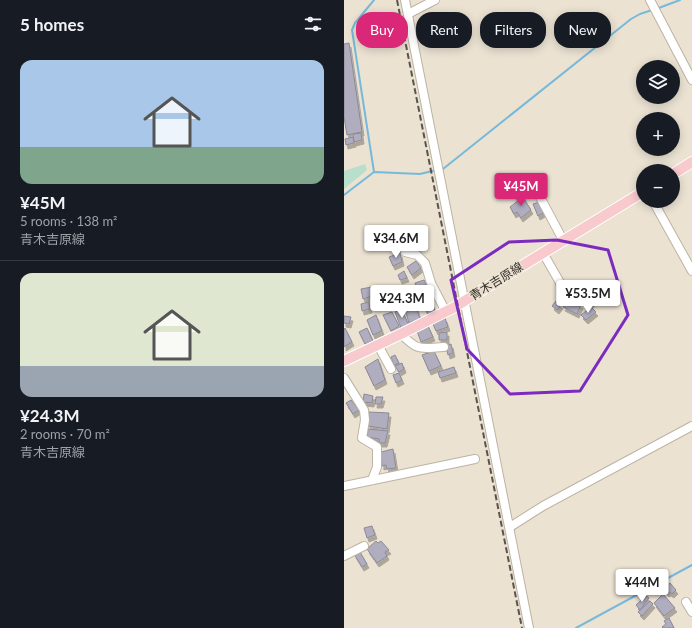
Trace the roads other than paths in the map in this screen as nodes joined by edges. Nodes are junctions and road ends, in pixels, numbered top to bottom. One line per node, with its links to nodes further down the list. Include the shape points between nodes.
1 (405, 0): 4 (street)
2 (435, 0): 5 (street)
3 (650, 0): 6 (street)
4 (408, 12)
5 (408, 14): 17 (street)
6 (692, 80)
7 (692, 162): 8 (main road)
8 (680, 170)
9 (534, 184): 12 (street)
10 (636, 196): 12 (main road, 青木吉原線)
11 (657, 208): 15 (street)
12 (563, 240): 14 (main road, 青木吉原線)
13 (405, 252): 18 (street, via 417,255 425,263 431,283)
14 (543, 253): 16 (street); 17 (main road, 青木吉原線)
15 (692, 271)
16 (566, 293)
17 (465, 301): 18 (main road, 青木吉原線); 29 (street)
18 (446, 312): 19 (main road, 青木吉原線)
19 (401, 334): 20 (main road, 青木吉原線); 21 (street, via 418,348)
20 (378, 345): 22 (main road, 青木吉原線); 23 (street)
21 (444, 347)
22 (344, 361)
23 (391, 369)
24 (344, 378): 27 (street, via 364,410 362,438 377,447 377,467)
25 (692, 426): 29 (street, via 543,506)
26 (475, 459): 27 (street)
27 (372, 480): 28 (street)
28 (344, 486)
29 (510, 527): 34 (street)
30 (364, 546): 31 (street)
31 (344, 556)
32 (686, 602): 33 (street)
33 (692, 612)
34 (529, 628)

